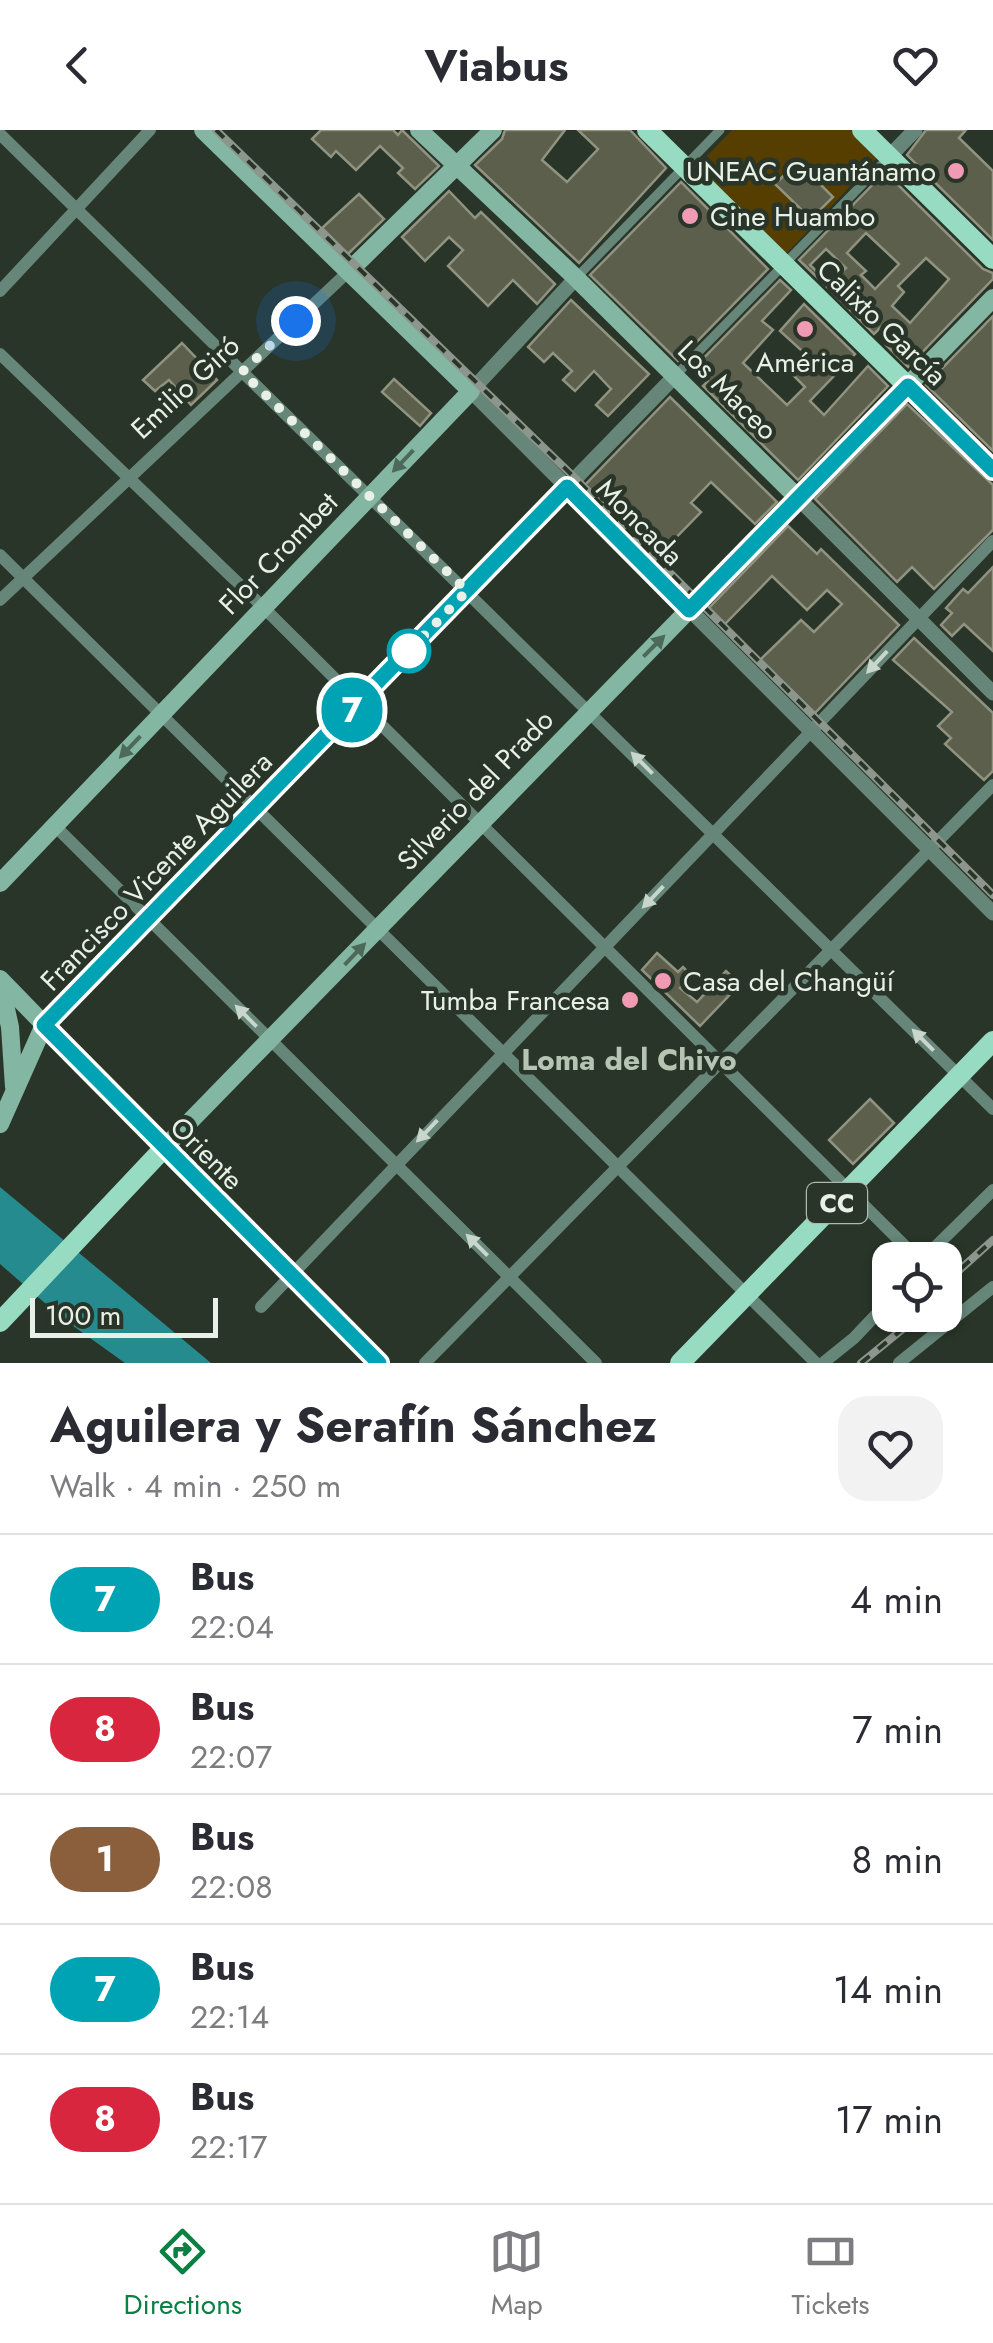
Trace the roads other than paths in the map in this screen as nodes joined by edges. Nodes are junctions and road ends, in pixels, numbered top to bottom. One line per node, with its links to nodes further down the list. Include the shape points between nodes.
1 (150, 130): 13 (street)
2 (203, 130): 16 (main road, Moncada)
3 (419, 130): 11 (main road, Los Maceo)
4 (493, 130): 11 (main road, Emilio Giró)
5 (647, 130): 12 (main road, Calixto García)
6 (720, 130): 12 (street, Flor Crombet)
7 (862, 130): 10 (main road)
8 (915, 130): 10 (street)
9 (0, 134): 13 (street)
10 (889, 157): 14 (main road); 15 (street)
11 (456, 166): 16 (main road, Emilio Giró); 17 (main road, Los Maceo)
12 (685, 168): 15 (main road, Calixto García); 17 (street, Flor Crombet)
13 (75, 206): 18 (street); 21 (street)
14 (993, 258)
15 (784, 264): 22 (street); 23 (main road, Calixto García)
16 (350, 270): 21 (street, Emilio Giró); 24 (main road, Moncada)
17 (576, 278): 22 (main road, Los Maceo); 24 (street, Flor Crombet)
18 (0, 291)
19 (993, 298): 23 (main road, Silverio del Prado)
20 (0, 354): 26 (street)
21 (242, 372): 26 (street, Emilio Giró); 28 (street)
22 (675, 376): 27 (street, Francisco Vicente Aguilera); 29 (main road, Los Maceo)
23 (908, 386): 25 (main road, Calixto García); 29 (main road, Silverio del Prado)
24 (470, 391): 27 (street, Moncada); 28 (main road, Flor Crombet, one-way to 28)
25 (993, 470)
26 (130, 477): 32 (street, Emilio Giró); 35 (street)
27 (567, 487): 33 (street, Francisco Vicente Aguilera); 36 (street, Moncada)
28 (370, 496): 33 (street); 35 (main road, Flor Crombet)
29 (798, 498): 36 (main road, Silverio del Prado); 37 (street, Los Maceo)
30 (993, 541): 37 (street)
31 (0, 556): 32 (street)
32 (23, 578): 34 (street, Emilio Giró); 41 (street)
33 (467, 591): 39 (street, Francisco Vicente Aguilera); 40 (street)
34 (0, 600)
35 (264, 608): 39 (street); 41 (main road, Flor Crombet)
36 (689, 610): 40 (main road, Silverio del Prado, one-way to 36); 42 (street, Moncada)
37 (918, 619): 38 (street, Los Maceo); 42 (street, one-way to 42)
38 (993, 693)
39 (358, 703): 44 (street, Francisco Vicente Aguilera); 45 (street)
40 (590, 712): 45 (main road, Silverio del Prado); 47 (street, one-way to 40)
41 (161, 715): 44 (street); 46 (main road, Flor Crombet, one-way to 46)
42 (812, 733): 47 (street); 48 (street, Moncada)
43 (993, 785): 48 (street)
44 (256, 808): 51 (street, Francisco Vicente Aguilera); 52 (street)
45 (478, 825): 52 (main road, Silverio del Prado); 53 (street)
46 (55, 826): 49 (main road, Flor Crombet); 51 (street)
47 (714, 834): 53 (street, one-way to 53); 54 (street)
48 (930, 851): 50 (street, Moncada); 54 (street)
49 (0, 883)
50 (993, 914)
51 (148, 920): 56 (street, Francisco Vicente Aguilera); 57 (street, one-way to 51)
52 (378, 930): 57 (main road, Silverio del Prado, one-way to 52); 59 (street)
53 (604, 949): 59 (street); 60 (street)
54 (831, 949): 60 (street); 61 (street, one-way to 54)
55 (0, 980): 56 (main road, Oriente); 62 (main road, Oriente)
56 (44, 1025): 62 (main road, Francisco Vicente Aguilera); 65 (main road, Oriente)
57 (270, 1040): 65 (main road, Silverio del Prado); 66 (street)
58 (993, 1041): 61 (main road, CC)
59 (503, 1053): 66 (street, one-way to 66); 67 (street)
60 (720, 1065): 67 (street); 69 (street)
61 (960, 1076): 63 (street); 69 (main road, CC)
62 (14, 1087): 64 (main road, Francisco Vicente Aguilera)
63 (993, 1109)
64 (0, 1124)
65 (164, 1148): 72 (main road, Oriente); 78 (main road, Silverio del Prado)
66 (396, 1164): 72 (street); 73 (street, one-way to 66)
67 (619, 1168): 73 (street); 75 (street)
68 (993, 1190): 71 (street)
69 (848, 1192): 70 (street); 75 (main road, CC)
70 (901, 1242)
71 (939, 1242)
72 (290, 1275): 76 (street); 79 (main road, Oriente)
73 (510, 1278): 80 (street); 81 (street)
74 (993, 1287): 84 (street)
75 (748, 1294): 82 (main road, CC); 83 (street)
76 (261, 1307)
77 (872, 1319): 83 (street)
78 (0, 1322)
79 (379, 1363)
80 (426, 1363)
81 (596, 1363)
82 (680, 1363)
83 (819, 1363)
84 (899, 1363)

